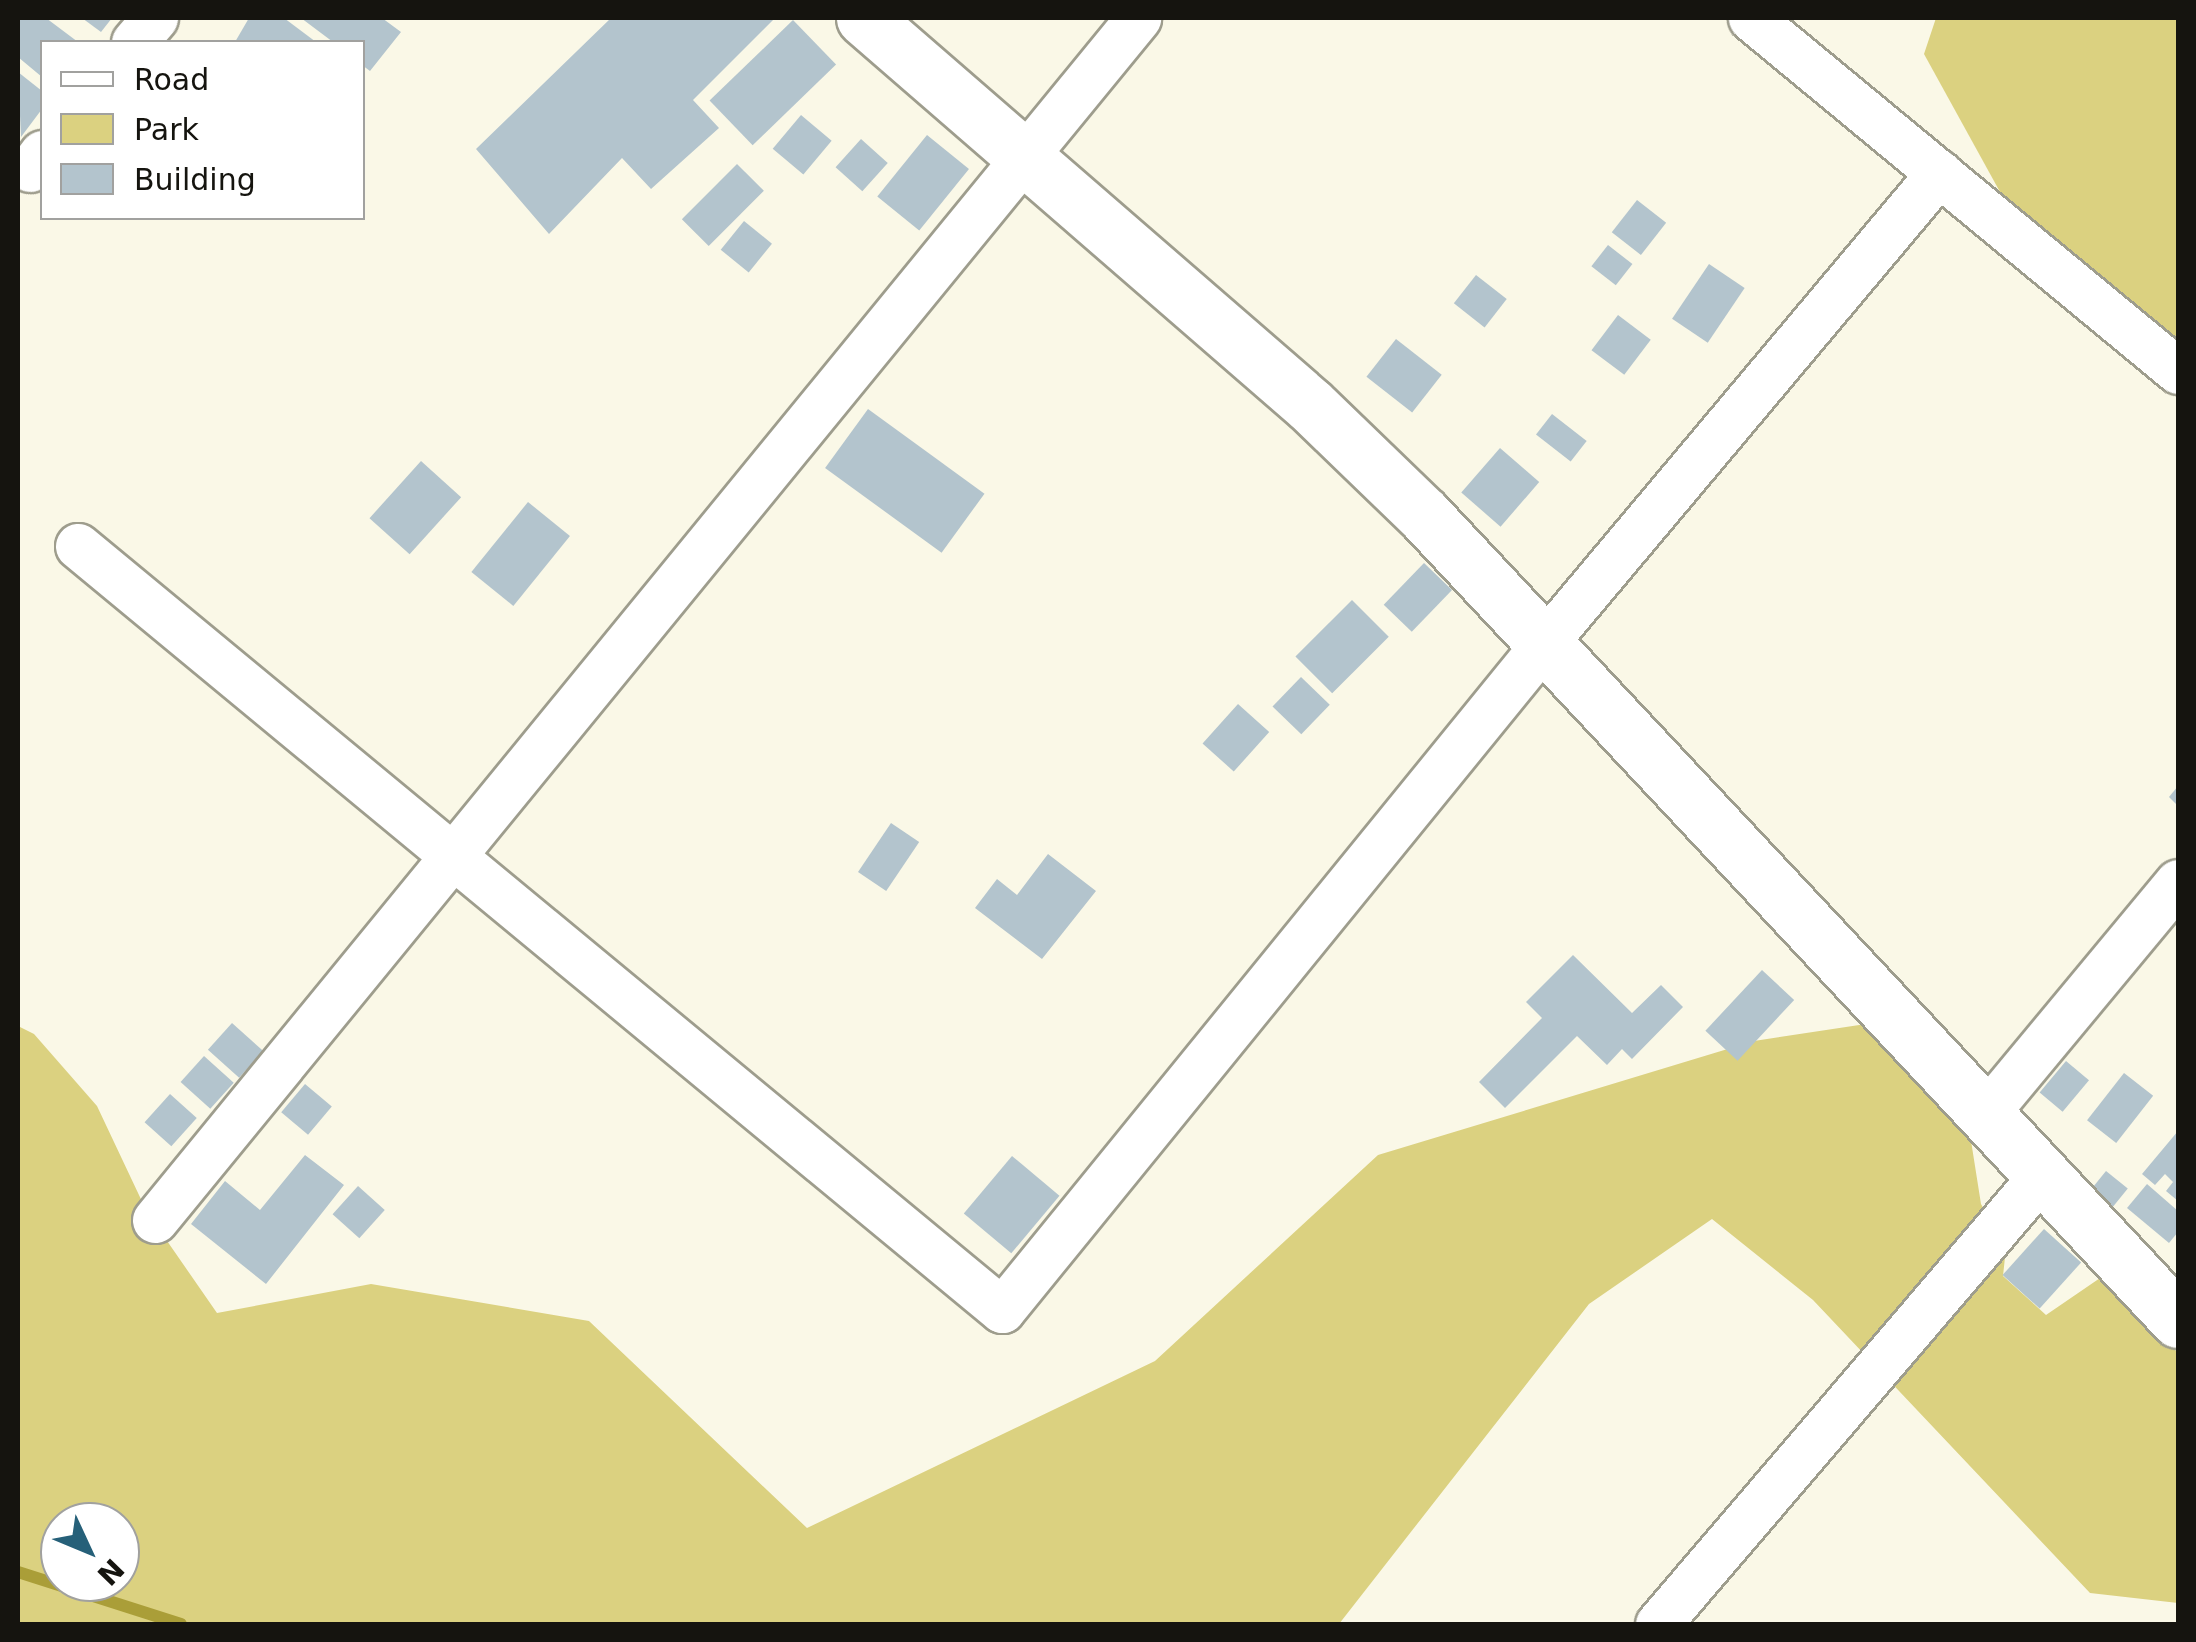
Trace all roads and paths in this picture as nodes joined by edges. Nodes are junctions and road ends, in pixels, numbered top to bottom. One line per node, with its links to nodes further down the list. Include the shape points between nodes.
1 (155, 18): 5 (street)
2 (864, 18): 6 (street)
3 (1138, 18): 6 (street)
4 (1750, 18): 7 (street)
5 (136, 40)
6 (1023, 156): 10 (street, via 1310,405); 11 (street)
7 (1940, 173): 8 (street); 10 (street)
8 (2178, 371)
9 (78, 546): 11 (street)
10 (1547, 640): 11 (street, via 1002,1310); 13 (street)
11 (451, 857): 15 (street)
12 (2178, 882): 13 (street)
13 (1986, 1113): 14 (street)
14 (2043, 1174): 16 (street); 17 (street)
15 (155, 1220)
16 (2178, 1320)
17 (1658, 1624)

